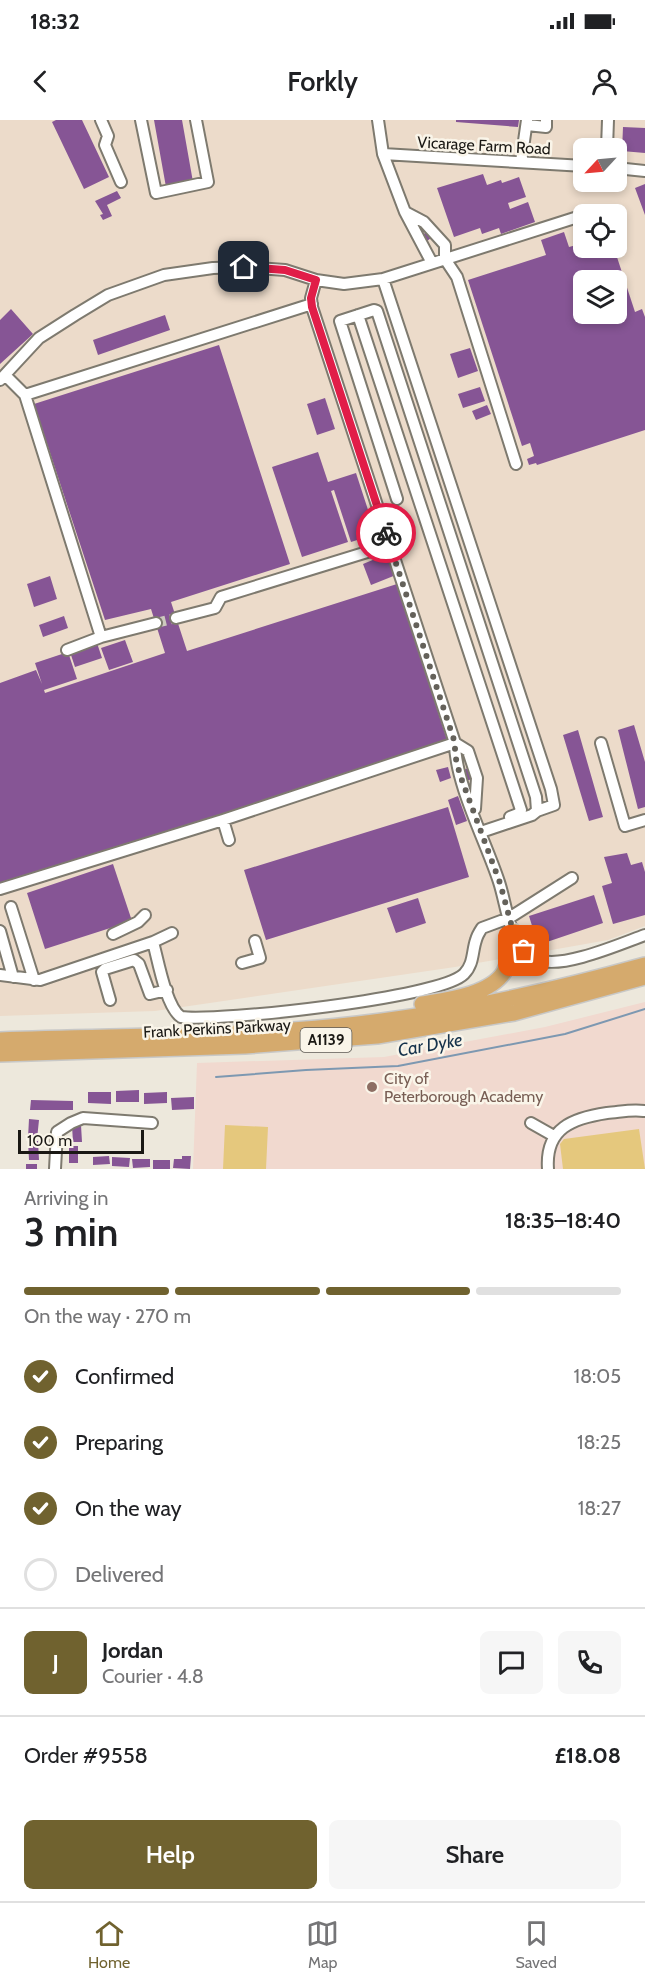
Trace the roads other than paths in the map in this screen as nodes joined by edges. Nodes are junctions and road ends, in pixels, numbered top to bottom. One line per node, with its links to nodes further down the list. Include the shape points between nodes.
1 (101, 120): 14 (street, via 108,136 105,145)
2 (141, 120): 3 (street, via 156,193 208,182)
3 (196, 120)
4 (378, 120): 9 (street)
5 (546, 120): 7 (street, via 546,127)
6 (608, 120): 8 (street)
7 (527, 122): 10 (street)
8 (607, 138)
9 (383, 154): 10 (street, Vicarage Farm Road); 15 (street)
10 (521, 162): 11 (street, Vicarage Farm Road)
11 (573, 165)
12 (627, 169): 13 (street)
13 (645, 171)
14 (122, 182)
15 (405, 212): 17 (street, via 435,233 445,245); 18 (street)
16 (573, 218): 17 (street)
17 (445, 259): 18 (street); 25 (street, via 457,278)
18 (432, 263): 19 (street)
19 (383, 279): 20 (street, via 344,284); 34 (street, via 551,789 554,805)
20 (316, 280): 21 (street); 23 (street, via 285,270 244,267 164,275 108,295 75,315 39,338)
21 (312, 304): 24 (street); 27 (street)
22 (358, 315): 26 (street, via 339,321); 34 (street, via 377,311 536,797); 37 (street, via 521,810)
23 (2, 377): 24 (street)
24 (25, 395): 30 (street)
25 (516, 464)
26 (397, 498)
27 (390, 545): 28 (street, via 221,597 215,608); 32 (street)
28 (176, 618)
29 (156, 623): 30 (street)
30 (101, 637): 31 (street)
31 (67, 650)
32 (455, 743): 35 (street); 38 (street, via 468,751 477,778 475,816)
33 (601, 743): 36 (street, via 625,826)
34 (537, 811): 37 (street)
35 (223, 820): 39 (street); 41 (street)
36 (645, 820)
37 (507, 823): 38 (street)
38 (481, 832): 44 (street)
39 (229, 840)
40 (572, 878): 44 (street)
41 (0, 889)
42 (11, 907): 56 (street)
43 (145, 915): 47 (street)
44 (511, 924): 48 (street, via 524,951 540,960 561,962); 57 (street, via 482,928 464,974 448,983 400,995 273,1013 188,1018 174,1012); 59 (highway, via 505,971 485,988 441,1001)
45 (0, 931): 54 (street)
46 (172, 933): 50 (street)
47 (113, 934)
48 (645, 935)
49 (255, 941): 51 (street, via 260,958)
50 (153, 942): 56 (street); 57 (street)
51 (242, 963)
52 (645, 965): 59 (highway, Frank Perkins Parkway / A1139, via 468,1008)
53 (0, 975): 54 (street)
54 (13, 977): 56 (street)
55 (645, 977): 61 (highway, Frank Perkins Parkway / A1139, via 514,1013 377,1036 245,1046)
56 (34, 980)
57 (167, 990): 58 (street, via 150,994 140,964 134,960 102,972)
58 (110, 1000)
59 (285, 1029): 60 (highway, Frank Perkins Parkway / A1139)
60 (0, 1040)
61 (0, 1054)
62 (644, 1111): 65 (street, via 578,1118)
63 (145, 1119): 66 (street, via 83,1118 72,1123 57,1132)
64 (531, 1123): 65 (street)
65 (554, 1136): 67 (street)
66 (55, 1169)
67 (548, 1169)

